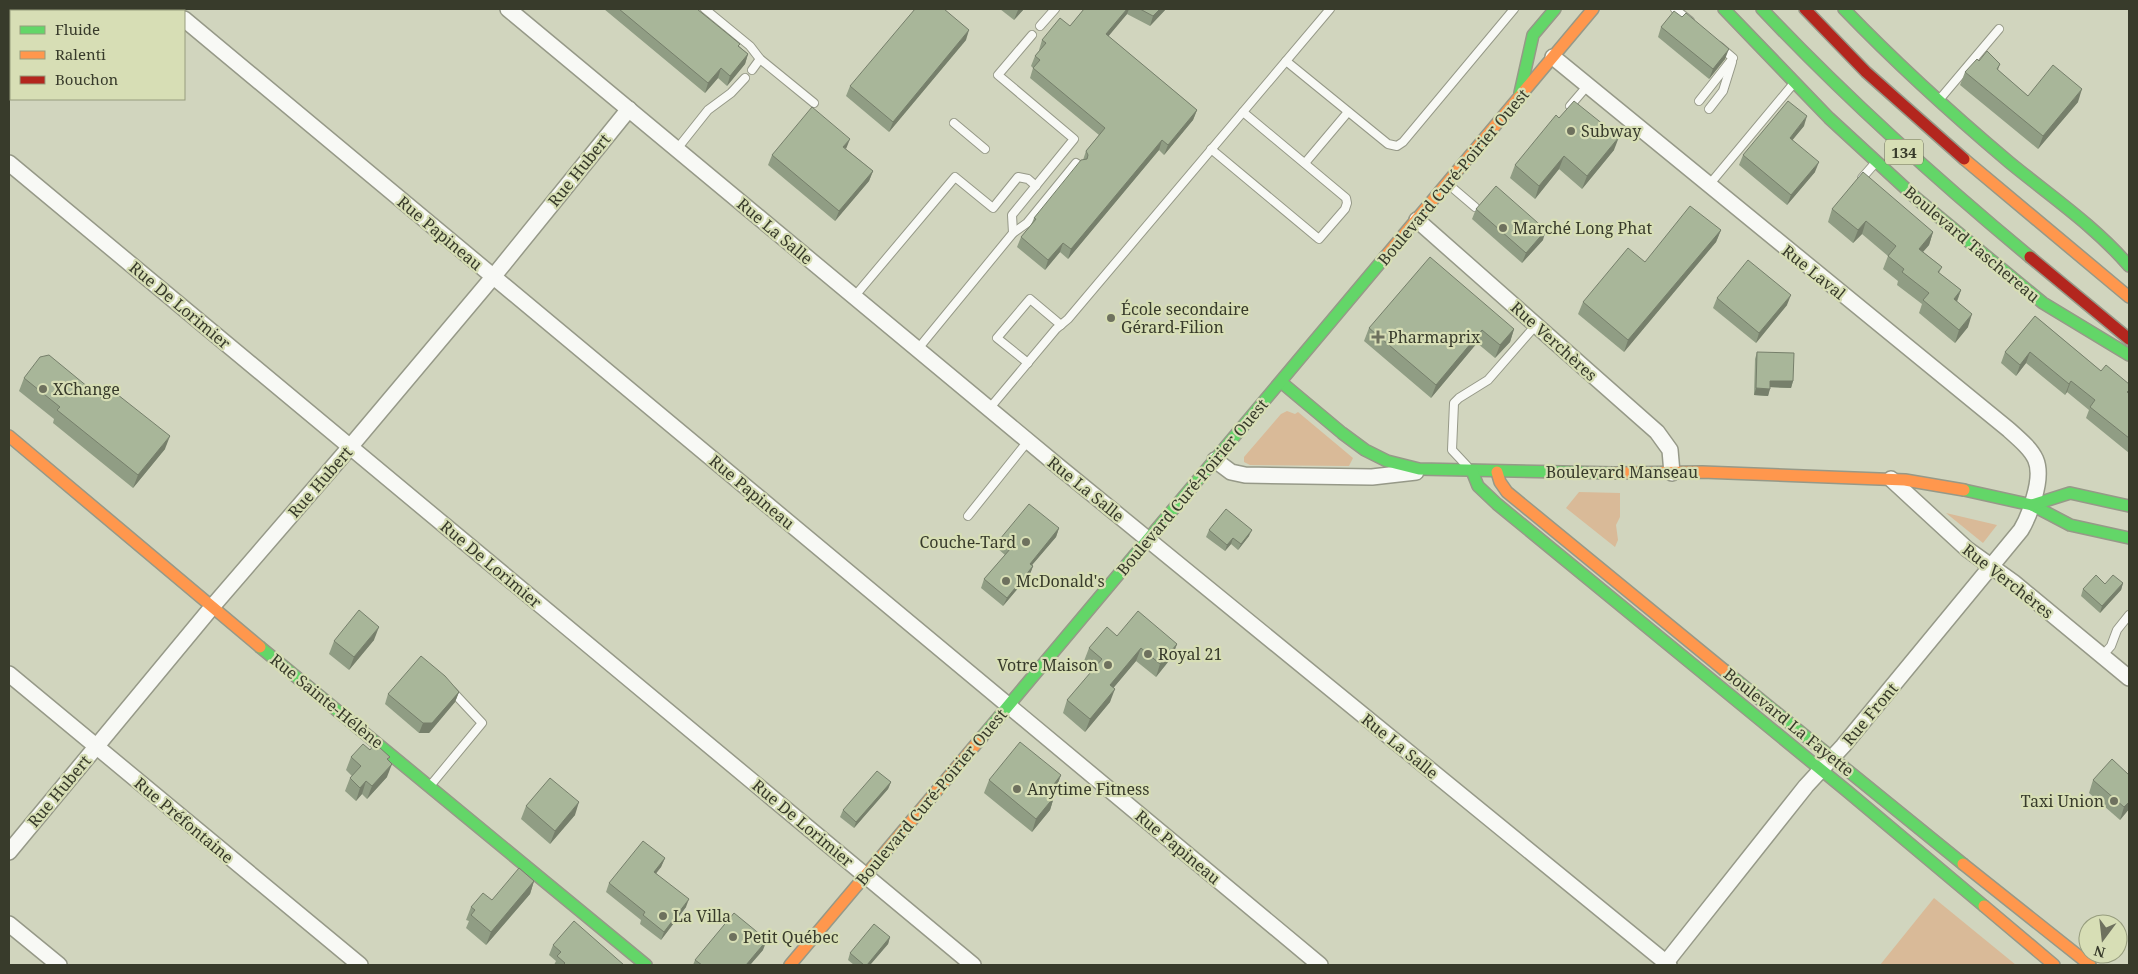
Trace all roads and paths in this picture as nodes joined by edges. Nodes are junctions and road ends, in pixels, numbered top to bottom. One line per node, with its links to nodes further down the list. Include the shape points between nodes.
1 (508, 9): 32 (street, Rue La Salle)
2 (704, 9): 21 (lane, via 750,46)
3 (1055, 9): 14 (lane)
4 (1330, 9): 22 (lane)
5 (1514, 9): 35 (lane, via 1400,145 1388,144)
6 (1555, 9): 27 (main road, via 1533,34)
7 (1593, 9): 19 (main road, Boulevard Curé-Poirier Ouest)
8 (1675, 9): 15 (lane)
9 (1724, 9): 25 (main road, Boulevard Taschereau)
10 (1762, 9): 57 (main road, Boulevard Taschereau / 134, via 1823,74 1906,153)
11 (1805, 9): 54 (main road, 134, via 1866,72 1936,136)
12 (1844, 9): 28 (main road)
13 (185, 20): 52 (street, Rue Papineau)
14 (1040, 26)
15 (1697, 27)
16 (1999, 29): 28 (lane)
17 (1032, 35): 47 (lane, via 998,74 1074,139)
18 (1711, 39): 20 (lane)
19 (1553, 57): 26 (street, Rue Laval); 27 (main road, Boulevard Curé-Poirier Ouest)
20 (1733, 58): 29 (lane); 33 (lane, via 1723,92)
21 (760, 59): 23 (lane); 30 (lane)
22 (1286, 61): 34 (lane); 35 (lane)
23 (752, 70)
24 (745, 78): 37 (lane, via 708,110)
25 (1794, 83): 40 (main road, Boulevard Taschereau); 46 (lane)
26 (1588, 86): 31 (lane); 46 (street, Rue Laval)
27 (1519, 98): 45 (main road, Boulevard Curé-Poirier Ouest)
28 (1938, 100): 51 (main road, via 2112,246)
29 (1699, 101)
30 (814, 103)
31 (1570, 106)
32 (629, 109): 37 (street, Rue La Salle); 52 (street, Rue Hubert)
33 (1709, 109)
34 (1243, 112): 39 (lane); 42 (lane)
35 (1348, 112): 42 (lane)
36 (954, 123): 38 (lane)
37 (677, 149): 53 (street, Rue La Salle)
38 (985, 149)
39 (1211, 149): 42 (lane, via 1319,239 1345,209 1347,200); 55 (lane)
40 (1876, 162): 44 (lane); 59 (main road, Boulevard Taschereau, via 2042,303)
41 (9, 163): 65 (street, Rue De Lorimier)
42 (1305, 163)
43 (1079, 165): 50 (lane, via 1076,163 1027,223)
44 (1862, 178)
45 (1447, 184): 48 (lane); 49 (main road, Boulevard Curé-Poirier Ouest)
46 (1709, 185): 72 (street, Rue Laval, via 2019,439 2034,456 2039,470)
47 (1036, 186): 50 (lane, via 1012,215); 53 (lane, via 1028,179 1018,177 993,208 955,177)
48 (1475, 207)
49 (1418, 220): 56 (street, Rue Verchères); 61 (main road, Boulevard Curé-Poirier Ouest)
50 (1013, 233): 58 (lane)
51 (2129, 266)
52 (493, 276): 65 (street, Rue Hubert); 84 (street, Rue Papineau)
53 (854, 297): 58 (street, Rue La Salle)
54 (2129, 297)
55 (1062, 325): 60 (lane); 60 (lane, via 1030,299 998,338)
56 (1536, 325): 68 (lane, via 1488,380 1454,403 1452,450); 70 (street, Rue Verchères, via 1664,439 1671,454)
57 (2129, 338)
58 (917, 350): 62 (street, Rue La Salle)
59 (2129, 355)
60 (1028, 363): 62 (lane)
61 (1280, 382): 66 (main road, Boulevard Curé-Poirier Ouest); 67 (main road, via 1342,434 1372,454 1408,468)
62 (989, 409): 64 (street, Rue La Salle)
63 (9, 436): 78 (main road, Rue Sainte-Hélène)
64 (1028, 441): 74 (lane); 76 (street, Rue La Salle)
65 (350, 447): 78 (street, Rue Hubert); 90 (street, Rue De Lorimier)
66 (1215, 460): 67 (street, Boulevard Manseau, via 1230,472 1245,475 1372,477); 76 (main road, Boulevard Curé-Poirier Ouest)
67 (1432, 471): 68 (main road, Boulevard Manseau)
68 (1472, 471): 69 (main road, Boulevard Manseau); 87 (main road, Boulevard La Fayette, via 1478,486 1497,504)
69 (1497, 472): 70 (main road, Boulevard Manseau); 86 (main road, Boulevard La Fayette, via 1507,492)
70 (1672, 472): 71 (main road, Boulevard Manseau)
71 (1891, 479): 72 (main road, Boulevard Manseau, via 1937,484); 77 (street, Rue Verchères, via 1959,543)
72 (2032, 505): 73 (main road, Boulevard Manseau, via 2070,493); 75 (main road, Boulevard Manseau, via 2070,524); 77 (street, Rue Front, via 2021,530)
73 (2129, 506)
74 (968, 516)
75 (2129, 538)
76 (1148, 540): 84 (main road, Boulevard Curé-Poirier Ouest); 92 (street, Rue La Salle)
77 (1992, 567): 80 (street, Rue Verchères); 86 (street, Rue Front)
78 (212, 607): 85 (street, Rue Hubert); 88 (main road, Rue Sainte-Hélène)
79 (2129, 615): 80 (lane)
80 (2102, 656): 82 (street, Rue Verchères)
81 (9, 674): 85 (street, Rue Préfontaine)
82 (2129, 678)
83 (449, 688): 88 (lane, via 482,723)
84 (1007, 705): 90 (main road, Boulevard Curé-Poirier Ouest); 98 (street, Rue Papineau)
85 (96, 747): 89 (street, Rue Hubert); 94 (street, Rue Préfontaine)
86 (1833, 758): 87 (street, Rue Front); 100 (main road, Boulevard La Fayette)
87 (1821, 770): 92 (street, Rue Front); 99 (main road, Boulevard La Fayette)
88 (430, 786): 95 (main road, Rue Sainte-Hélène)
89 (9, 852)
90 (866, 875): 96 (main road, Boulevard Curé-Poirier Ouest); 97 (street, Rue De Lorimier)
91 (9, 924): 93 (street)
92 (1666, 964)
93 (59, 965)
94 (360, 965)
95 (646, 965)
96 (790, 965)
97 (973, 965)
98 (1320, 965)
99 (2054, 965)
100 (2090, 965)

